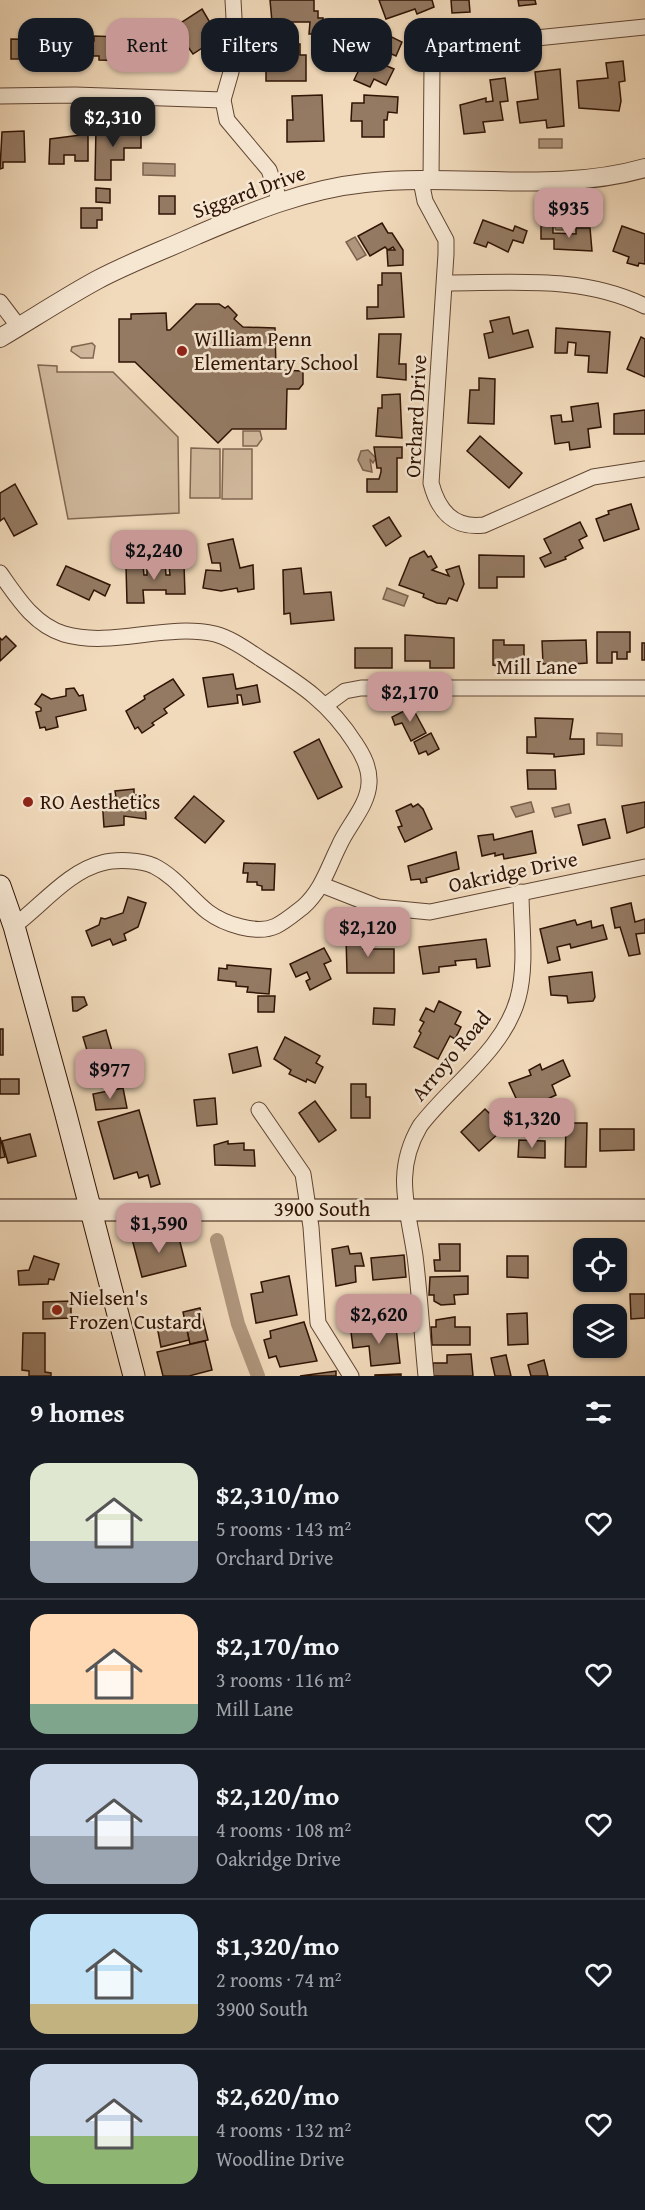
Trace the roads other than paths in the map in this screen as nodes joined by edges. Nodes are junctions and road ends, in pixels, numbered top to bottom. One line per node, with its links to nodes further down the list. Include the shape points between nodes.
1 (233, 0): 4 (street, via 235,36)
2 (645, 27): 6 (street, Orchard Drive, via 442,50 432,65)
3 (0, 96): 4 (street)
4 (223, 100): 7 (street, via 227,120 269,170)
5 (645, 168): 6 (street, Siggard Drive, via 579,181)
6 (426, 181): 7 (street, Siggard Drive, via 365,183 319,190); 8 (street, Orchard Drive, via 425,201 446,240)
7 (280, 202): 11 (street, Siggard Drive, via 99,279)
8 (445, 283): 10 (street, via 570,283 621,295); 13 (street, Orchard Drive, via 431,483 443,513 455,522 484,525 593,477)
9 (0, 302): 11 (street)
10 (645, 306)
11 (19, 327): 12 (street, Siggard Drive)
12 (0, 338)
13 (645, 469)
14 (0, 573): 16 (street, via 21,604 44,626 90,638 195,631 217,635 268,664)
15 (645, 688): 16 (street, Mill Lane, via 362,688 345,691)
16 (326, 705): 18 (street, via 362,755 369,785 367,798 340,843)
17 (645, 867): 20 (street, Oakridge Drive)
18 (322, 885): 20 (street, Oakridge Drive, via 378,907 430,912); 21 (street, via 306,904 274,927 250,927 232,925 209,913 153,865 103,863 67,882)
19 (0, 886): 21 (main road)
20 (521, 892): 24 (street, Arroyo Road, via 520,988 514,1011 495,1042 429,1114 416,1134 405,1163)
21 (14, 926): 26 (main road)
22 (259, 1110): 23 (street, via 303,1174)
23 (309, 1209): 24 (main road, 3900 South); 26 (main road, 3900 South); 29 (street, via 318,1323)
24 (405, 1209): 27 (main road, 3900 South); 30 (street, Arroyo Road, via 415,1255)
25 (0, 1210): 26 (main road, 3900 South)
26 (90, 1210): 28 (main road)
27 (645, 1210)
28 (134, 1376)
29 (351, 1376)
30 (426, 1376)

